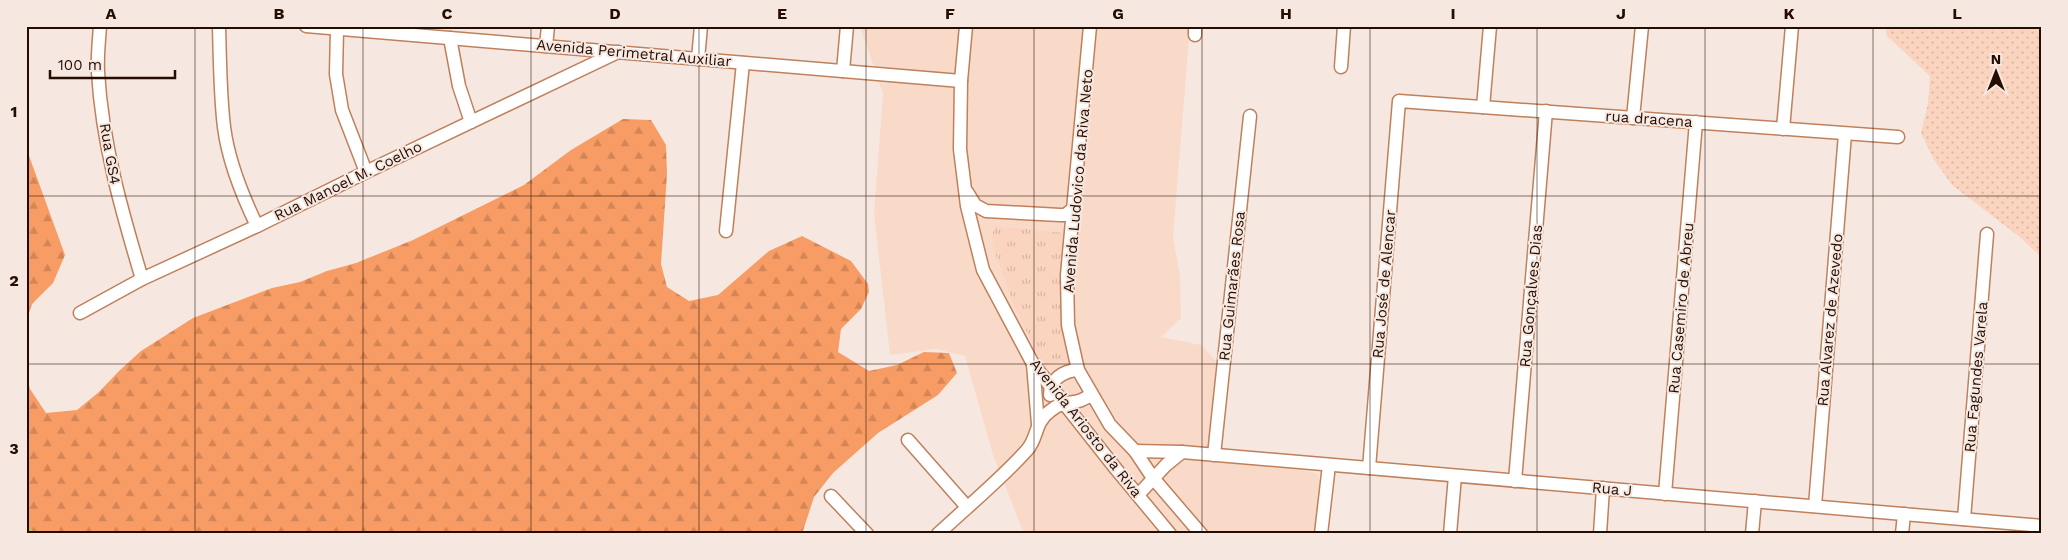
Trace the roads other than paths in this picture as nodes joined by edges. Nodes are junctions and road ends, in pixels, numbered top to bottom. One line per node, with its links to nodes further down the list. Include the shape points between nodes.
1 (100, 26): 43 (street, Rua GS4, via 98,72 107,143 118,200)
2 (219, 26): 39 (street, via 224,129 242,195)
3 (306, 26): 13 (street, Avenida Perimetral Auxiliar)
4 (548, 26): 16 (street)
5 (701, 26): 18 (street)
6 (847, 26): 21 (street)
7 (966, 26): 22 (street, Avenida Ariosto da Riva)
8 (1090, 26): 35 (street, Avenida Ludovico da Riva Neto)
9 (1344, 26): 20 (street)
10 (1490, 26): 24 (street)
11 (1642, 26): 27 (street)
12 (1792, 26): 30 (street)
13 (337, 29): 14 (street, Avenida Perimetral Auxiliar); 33 (street, via 336,74 342,110)
14 (397, 30): 15 (street, Avenida Perimetral Auxiliar)
15 (450, 38): 16 (street, Avenida Perimetral Auxiliar); 28 (street, via 459,86)
16 (546, 46): 17 (street, Avenida Perimetral Auxiliar)
17 (618, 52): 18 (street, Avenida Perimetral Auxiliar); 28 (street, Rua Manoel M. Coelho)
18 (698, 59): 19 (street, Avenida Perimetral Auxiliar)
19 (744, 63): 21 (street, Avenida Perimetral Auxiliar); 40 (street)
20 (1341, 67)
21 (843, 71): 22 (street, Avenida Perimetral Auxiliar)
22 (961, 81): 34 (street, Avenida Ariosto da Riva, via 960,149)
23 (1400, 100): 24 (street, rua dracena); 57 (street, Rua José de Alencar)
24 (1483, 107): 25 (street, rua dracena)
25 (1546, 112): 27 (street, rua dracena); 60 (street, Rua Gonçalves Dias)
26 (1250, 116): 55 (street, Rua Guimarães Rosa)
27 (1634, 118): 29 (street, rua dracena)
28 (471, 122): 33 (street, Rua Manoel M. Coelho)
29 (1696, 122): 30 (street, rua dracena); 62 (street, Rua Casemiro de Abreu)
30 (1783, 129): 31 (street, rua dracena)
31 (1845, 134): 32 (street, rua dracena); 66 (street, Rua Alvarez de Azevedo)
32 (1898, 137)
33 (366, 172): 39 (street, Rua Manoel M. Coelho)
34 (965, 188): 36 (street, via 971,201); 38 (street, Avenida Ariosto da Riva)
35 (1073, 209): 37 (street, via 1060,216); 41 (street, Avenida Ludovico da Riva Neto)
36 (985, 214): 37 (street); 38 (street)
37 (1022, 216): 41 (street, via 1056,221)
38 (972, 224): 45 (street, Avenida Ariosto da Riva, via 983,270)
39 (257, 226): 43 (street, Rua Manoel M. Coelho)
40 (726, 230)
41 (1071, 231): 46 (street, Avenida Ludovico da Riva Neto, via 1067,275 1068,325)
42 (1987, 234): 69 (street, Rua Fagundes Varela)
43 (142, 279): 44 (street, Rua Manoel M. Coelho)
44 (80, 313)
45 (1033, 364): 47 (street, Avenida Ariosto da Riva); 51 (street)
46 (1078, 370): 47 (street, via 1062,374); 48 (street, Avenida Ludovico da Riva Neto)
47 (1050, 388): 49 (street, Avenida Ariosto da Riva); 50 (street)
48 (1091, 394): 49 (street, via 1079,401); 53 (street, Avenida Ludovico da Riva Neto, via 1110,424)
49 (1064, 402): 50 (street); 63 (street, Avenida Ariosto da Riva)
50 (1051, 410): 51 (street)
51 (1038, 424): 67 (street, via 1030,447)
52 (908, 440): 67 (street)
53 (1135, 451): 54 (street, Rua J); 59 (street, Avenida Ludovico da Riva Neto)
54 (1182, 452): 55 (street, Rua J); 59 (street)
55 (1214, 455): 56 (street, Rua J)
56 (1329, 465): 57 (street, Rua J); 75 (street)
57 (1369, 468): 58 (street, Rua J)
58 (1455, 476): 60 (street, Rua J); 76 (street)
59 (1153, 478): 63 (street); 74 (street, Avenida Ludovico da Riva Neto)
60 (1515, 481): 61 (street, Rua J)
61 (1603, 488): 62 (street, Rua J); 77 (street)
62 (1665, 494): 65 (street, Rua J)
63 (1138, 495): 73 (street, Avenida Ariosto da Riva)
64 (831, 496): 71 (street)
65 (1755, 501): 66 (street, Rua J); 78 (street)
66 (1815, 506): 68 (street, Rua J)
67 (967, 507): 72 (street)
68 (1904, 514): 69 (street, Rua J); 79 (street)
69 (1964, 519): 70 (street, Rua J)
70 (2042, 526)
71 (867, 534)
72 (938, 534)
73 (1170, 534)
74 (1200, 534)
75 (1321, 534)
76 (1450, 534)
77 (1600, 534)
78 (1752, 534)
79 (1902, 534)

